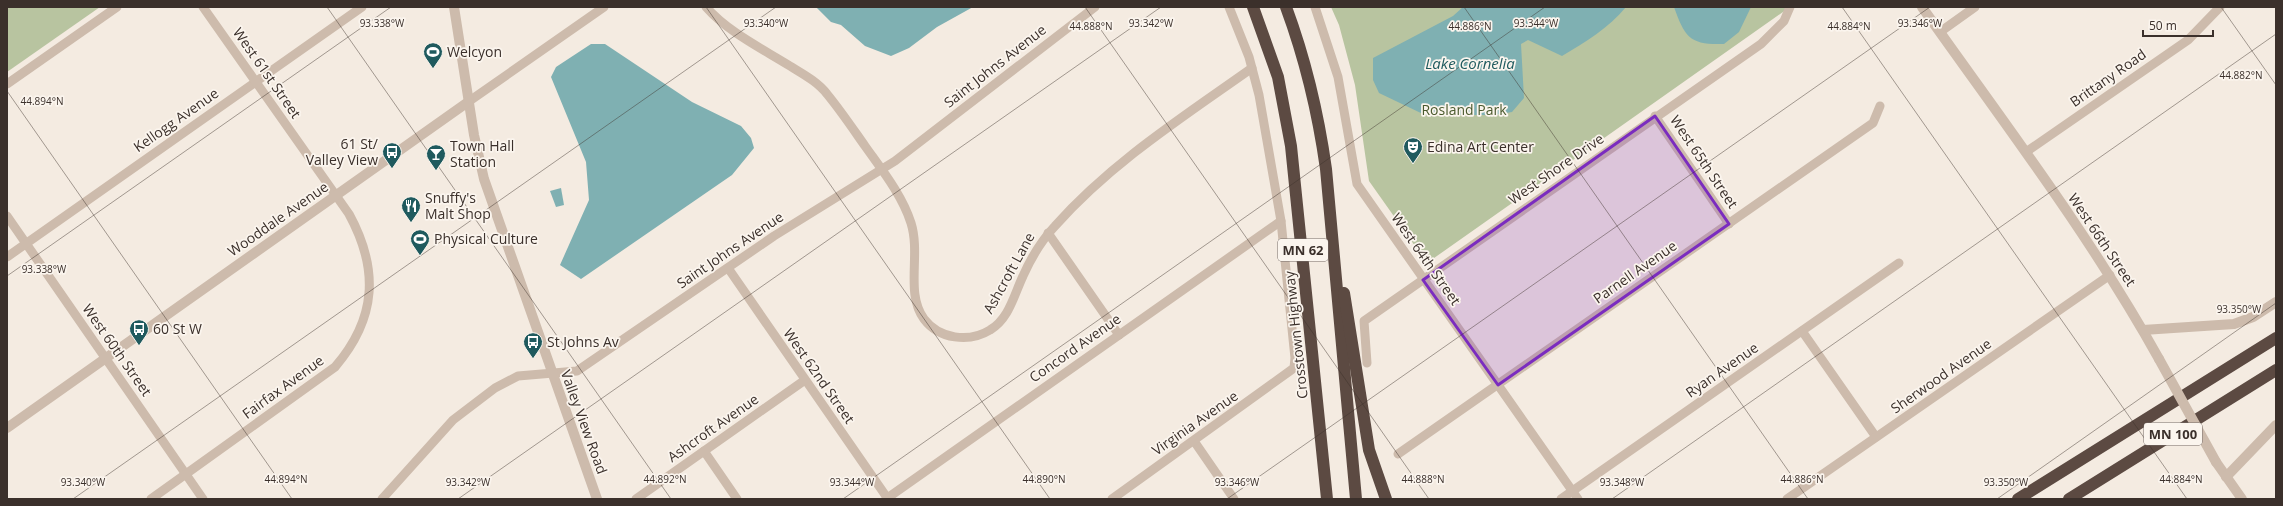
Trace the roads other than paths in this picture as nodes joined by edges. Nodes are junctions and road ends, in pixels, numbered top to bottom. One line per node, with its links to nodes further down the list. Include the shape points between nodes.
1 (117, 7): 19 (street)
2 (203, 7): 18 (street, West 61st Street)
3 (362, 7): 18 (street, Kellogg Avenue)
4 (454, 7): 20 (street, Valley View Road)
5 (604, 7): 20 (street, Wooddale Avenue)
6 (706, 7): 24 (street, Ashcroft Lane, via 732,30 813,80 825,91)
7 (1095, 7): 24 (street, Saint Johns Avenue, via 928,137)
8 (1229, 7): 17 (street)
9 (1253, 7): 67 (highway, Crosstown Highway / MN 62, via 1278,77 1291,146)
10 (1286, 7): 27 (highway, MN 62, via 1302,50 1317,111)
11 (1315, 7): 37 (street, West 64th Street, via 1338,77 1357,184)
12 (1790, 7): 22 (street, West Shore Drive, via 1784,21 1761,44)
13 (1922, 7): 16 (street, West 66th Street)
14 (1975, 7): 16 (street)
15 (2220, 7): 23 (street, Brittany Road, via 2188,40)
16 (1940, 32): 23 (street, West 66th Street)
17 (1252, 68): 29 (street); 31 (street, Ashcroft Lane, via 1111,170 1082,196)
18 (256, 82): 25 (street, West 61st Street); 32 (street, Kellogg Avenue)
19 (7, 84)
20 (468, 102): 25 (street, Wooddale Avenue); 46 (street, Valley View Road, via 484,179)
21 (1880, 106): 30 (street, Parnell Avenue, via 1873,123)
22 (1655, 116): 30 (street, West 65th Street); 37 (street, West Shore Drive)
23 (2026, 152): 36 (street, West 66th Street)
24 (881, 169): 31 (street, Ashcroft Lane, via 904,206 911,224 916,261 914,294 918,308 925,320 936,330 949,336 978,336 991,330 1002,320 1031,260); 35 (street, Saint Johns Avenue, via 816,208)
25 (336, 196): 26 (street, West 61st Street); 43 (street, Wooddale Avenue)
26 (349, 214): 55 (street, Fairfax Avenue, via 366,251 370,293 359,332 349,351 319,380)
27 (1330, 214): 68 (highway, MN 62); 69 (highway, via 1369,450)
28 (7, 216): 32 (street, West 60th Street)
29 (1281, 221): 41 (street, Concord Avenue); 52 (street, Virginia Avenue, via 1294,368)
30 (1729, 224): 48 (street, Parnell Avenue)
31 (1048, 233): 41 (street)
32 (26, 244): 33 (street, Kellogg Avenue); 43 (street, West 60th Street)
33 (7, 257)
34 (1899, 263): 40 (street, Ryan Avenue)
35 (728, 268): 46 (street, Saint Johns Avenue, via 577,371); 47 (street, West 62nd Street)
36 (2110, 275): 39 (street, West 66th Street); 51 (street, Sherwood Avenue)
37 (1423, 280): 44 (street, West Shore Drive, via 1364,321); 48 (street, West 64th Street)
38 (2276, 302): 39 (street, via 2253,317 2234,324)
39 (2143, 330): 56 (street, West 66th Street, bridge)
40 (1802, 331): 51 (street); 57 (street, Ryan Avenue)
41 (1119, 335): 64 (street, Concord Avenue)
42 (2276, 338): 73 (highway, MN 100)
43 (105, 358): 50 (street, Wooddale Avenue); 55 (street, West 60th Street)
44 (1367, 363)
45 (2276, 370): 74 (highway, MN 100)
46 (552, 373): 60 (street, Saint Johns Avenue, via 518,376 494,388 473,403 453,420); 61 (street, Valley View Road)
47 (805, 380): 53 (street, Ashcroft Avenue); 64 (street, West 62nd Street)
48 (1498, 385): 54 (street, Parnell Avenue); 57 (street, West 64th Street)
49 (2276, 425): 56 (street)
50 (7, 428)
51 (1876, 438): 72 (street, Sherwood Avenue)
52 (1194, 442): 65 (street, Virginia Avenue); 66 (street)
53 (704, 451): 62 (street, Ashcroft Avenue); 63 (street)
54 (1398, 454)
55 (186, 474): 58 (street, Fairfax Avenue); 59 (street, West 60th Street)
56 (2226, 477): 75 (street, West 66th Street)
57 (1572, 491): 70 (street, Ryan Avenue); 71 (street, West 64th Street)
58 (151, 499)
59 (203, 499)
60 (382, 499)
61 (597, 499)
62 (636, 499)
63 (737, 499)
64 (887, 499)
65 (1112, 499)
66 (1234, 499)
67 (1327, 499)
68 (1356, 499)
69 (1386, 499)
70 (1561, 499)
71 (1578, 499)
72 (1788, 499)
73 (2018, 499)
74 (2069, 499)
75 (2242, 499)

